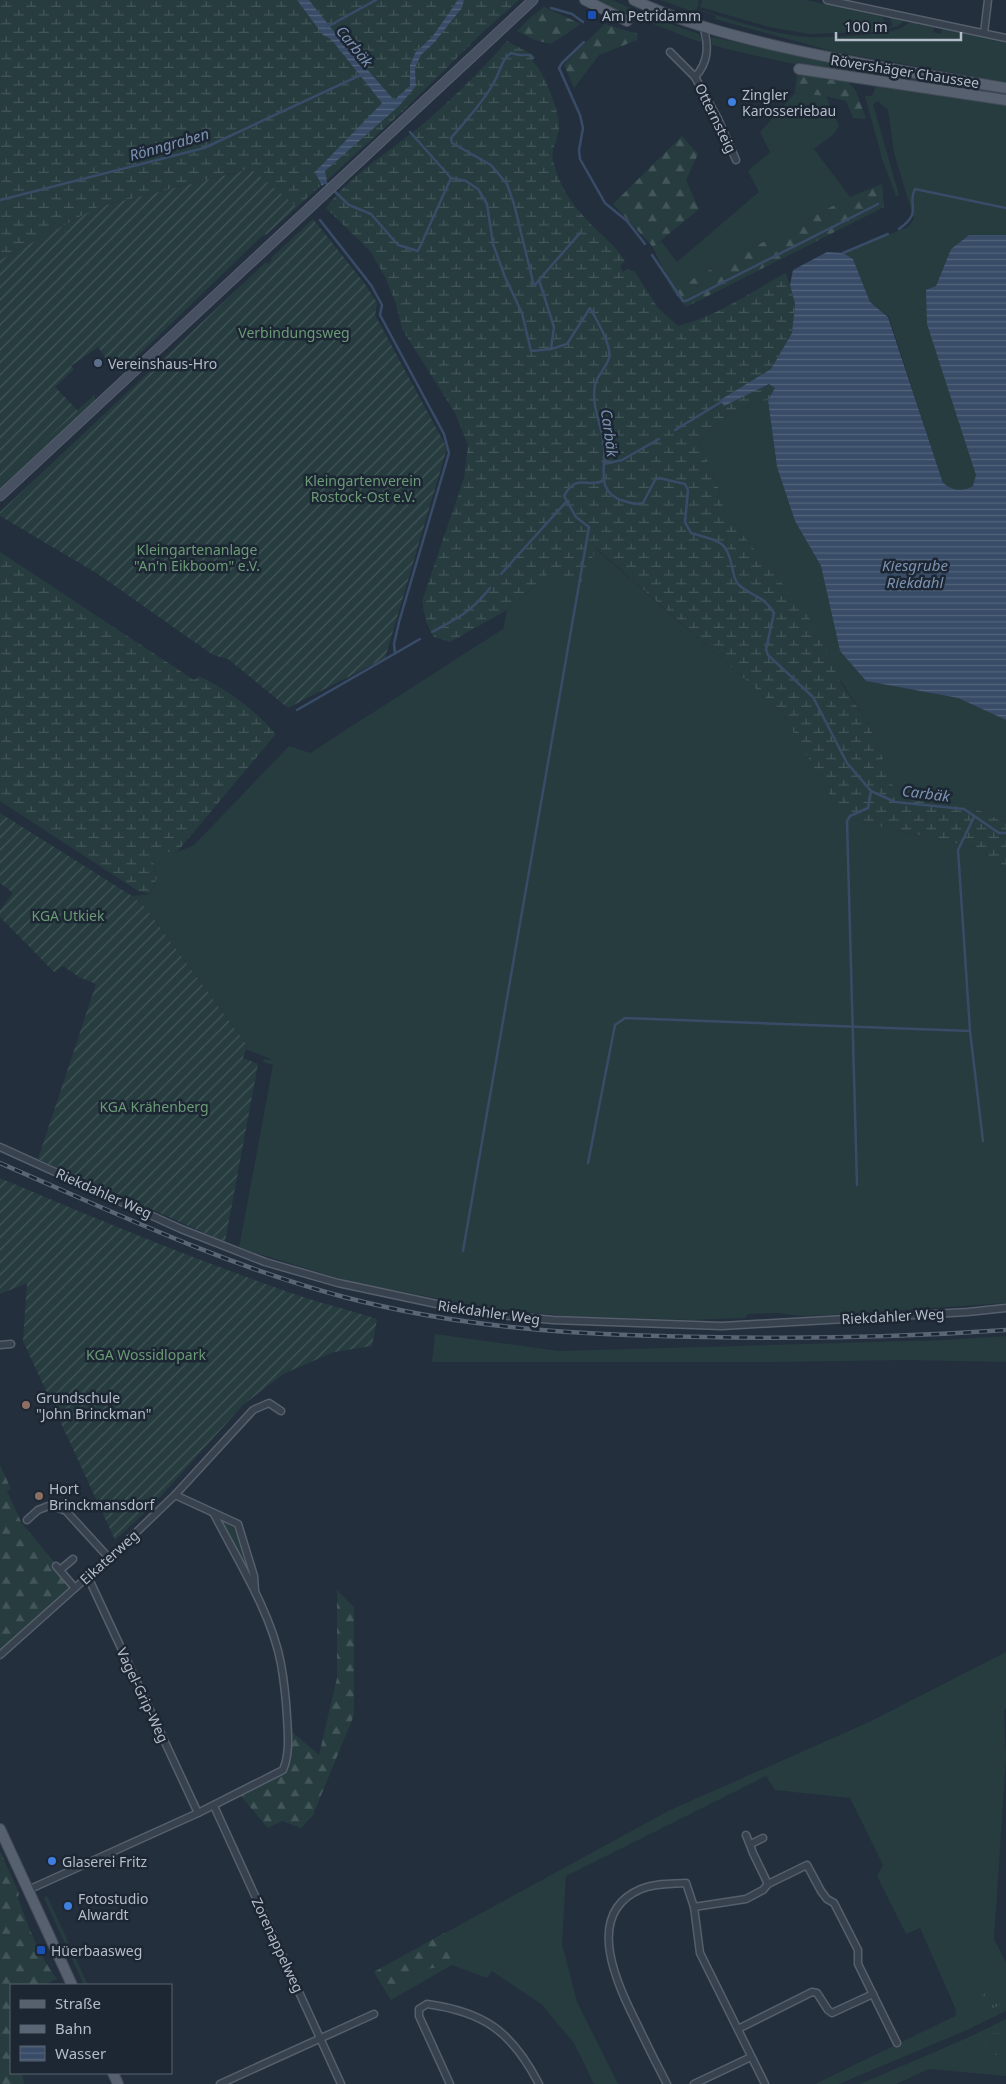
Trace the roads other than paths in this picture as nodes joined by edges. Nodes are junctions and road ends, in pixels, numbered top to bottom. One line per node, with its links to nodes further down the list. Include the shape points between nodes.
1 (533, 0): 16 (main road)
2 (585, 0): 6 (main road)
3 (634, 0): 7 (main road, Rövershäger Chaussee)
4 (827, 0): 8 (street)
5 (988, 0): 8 (street)
6 (627, 21)
7 (703, 26): 12 (street, Otternsteig, via 706,61); 13 (main road, Rövershäger Chaussee, via 829,58)
8 (984, 34): 9 (street)
9 (1006, 38)
10 (670, 52): 12 (street, Otternsteig)
11 (799, 68): 14 (main road, Rövershäger Chaussee)
12 (695, 77): 15 (street, Otternsteig)
13 (1006, 88)
14 (1006, 100)
15 (736, 160)
16 (0, 496)
17 (0, 1146): 18 (street, Riekdahler Weg, via 257,1259 338,1283 480,1313 554,1320 722,1326)
18 (1006, 1308)
19 (11, 1344): 20 (street)
20 (0, 1346)
21 (281, 1411): 22 (street, Eikaterweg, via 269,1403 253,1410)
22 (175, 1495): 23 (street); 25 (street, Eikaterweg)
23 (214, 1514): 29 (street); 29 (street, via 238,1524 254,1576)
24 (27, 1520): 25 (street, via 38,1510 51,1505 66,1511)
25 (109, 1558): 27 (street, Eikaterweg)
26 (73, 1559): 28 (street, via 58,1568)
27 (88, 1577): 28 (street, Eikaterweg); 32 (street, Vagel-Grip-Weg)
28 (75, 1588): 30 (street, Eikaterweg)
29 (256, 1596): 31 (street, via 281,1663 288,1735 286,1763 278,1773)
30 (0, 1655)
31 (214, 1806): 32 (street); 44 (street, Zorenappelweg)
32 (198, 1813): 38 (street)
33 (0, 1829): 38 (main road)
34 (746, 1835): 36 (street)
35 (764, 1838): 36 (street)
36 (751, 1844): 37 (street, via 752,1853)
37 (768, 1884): 39 (street, via 764,1890 746,1899); 41 (street, via 807,1865 821,1892 834,1903 858,1950 858,1964)
38 (28, 1890): 40 (main road)
39 (694, 1907): 43 (street, via 700,1952); 51 (street, via 686,1883 655,1885 628,1896 617,1906 610,1921 608,1935 613,1968)
40 (72, 1984)
41 (873, 1994): 43 (street, via 832,2013 817,1993 812,1992); 45 (street)
42 (374, 2014): 44 (street)
43 (738, 2029): 46 (street)
44 (320, 2038): 47 (street); 48 (street, Zorenappelweg)
45 (897, 2043)
46 (751, 2057): 52 (street); 53 (street)
47 (220, 2084)
48 (341, 2084)
49 (450, 2084): 50 (street, via 419,2016 419,2009 427,2004 453,2008 481,2018 502,2032 519,2050)
50 (539, 2084)
51 (667, 2084)
52 (694, 2084)
53 (766, 2084)

